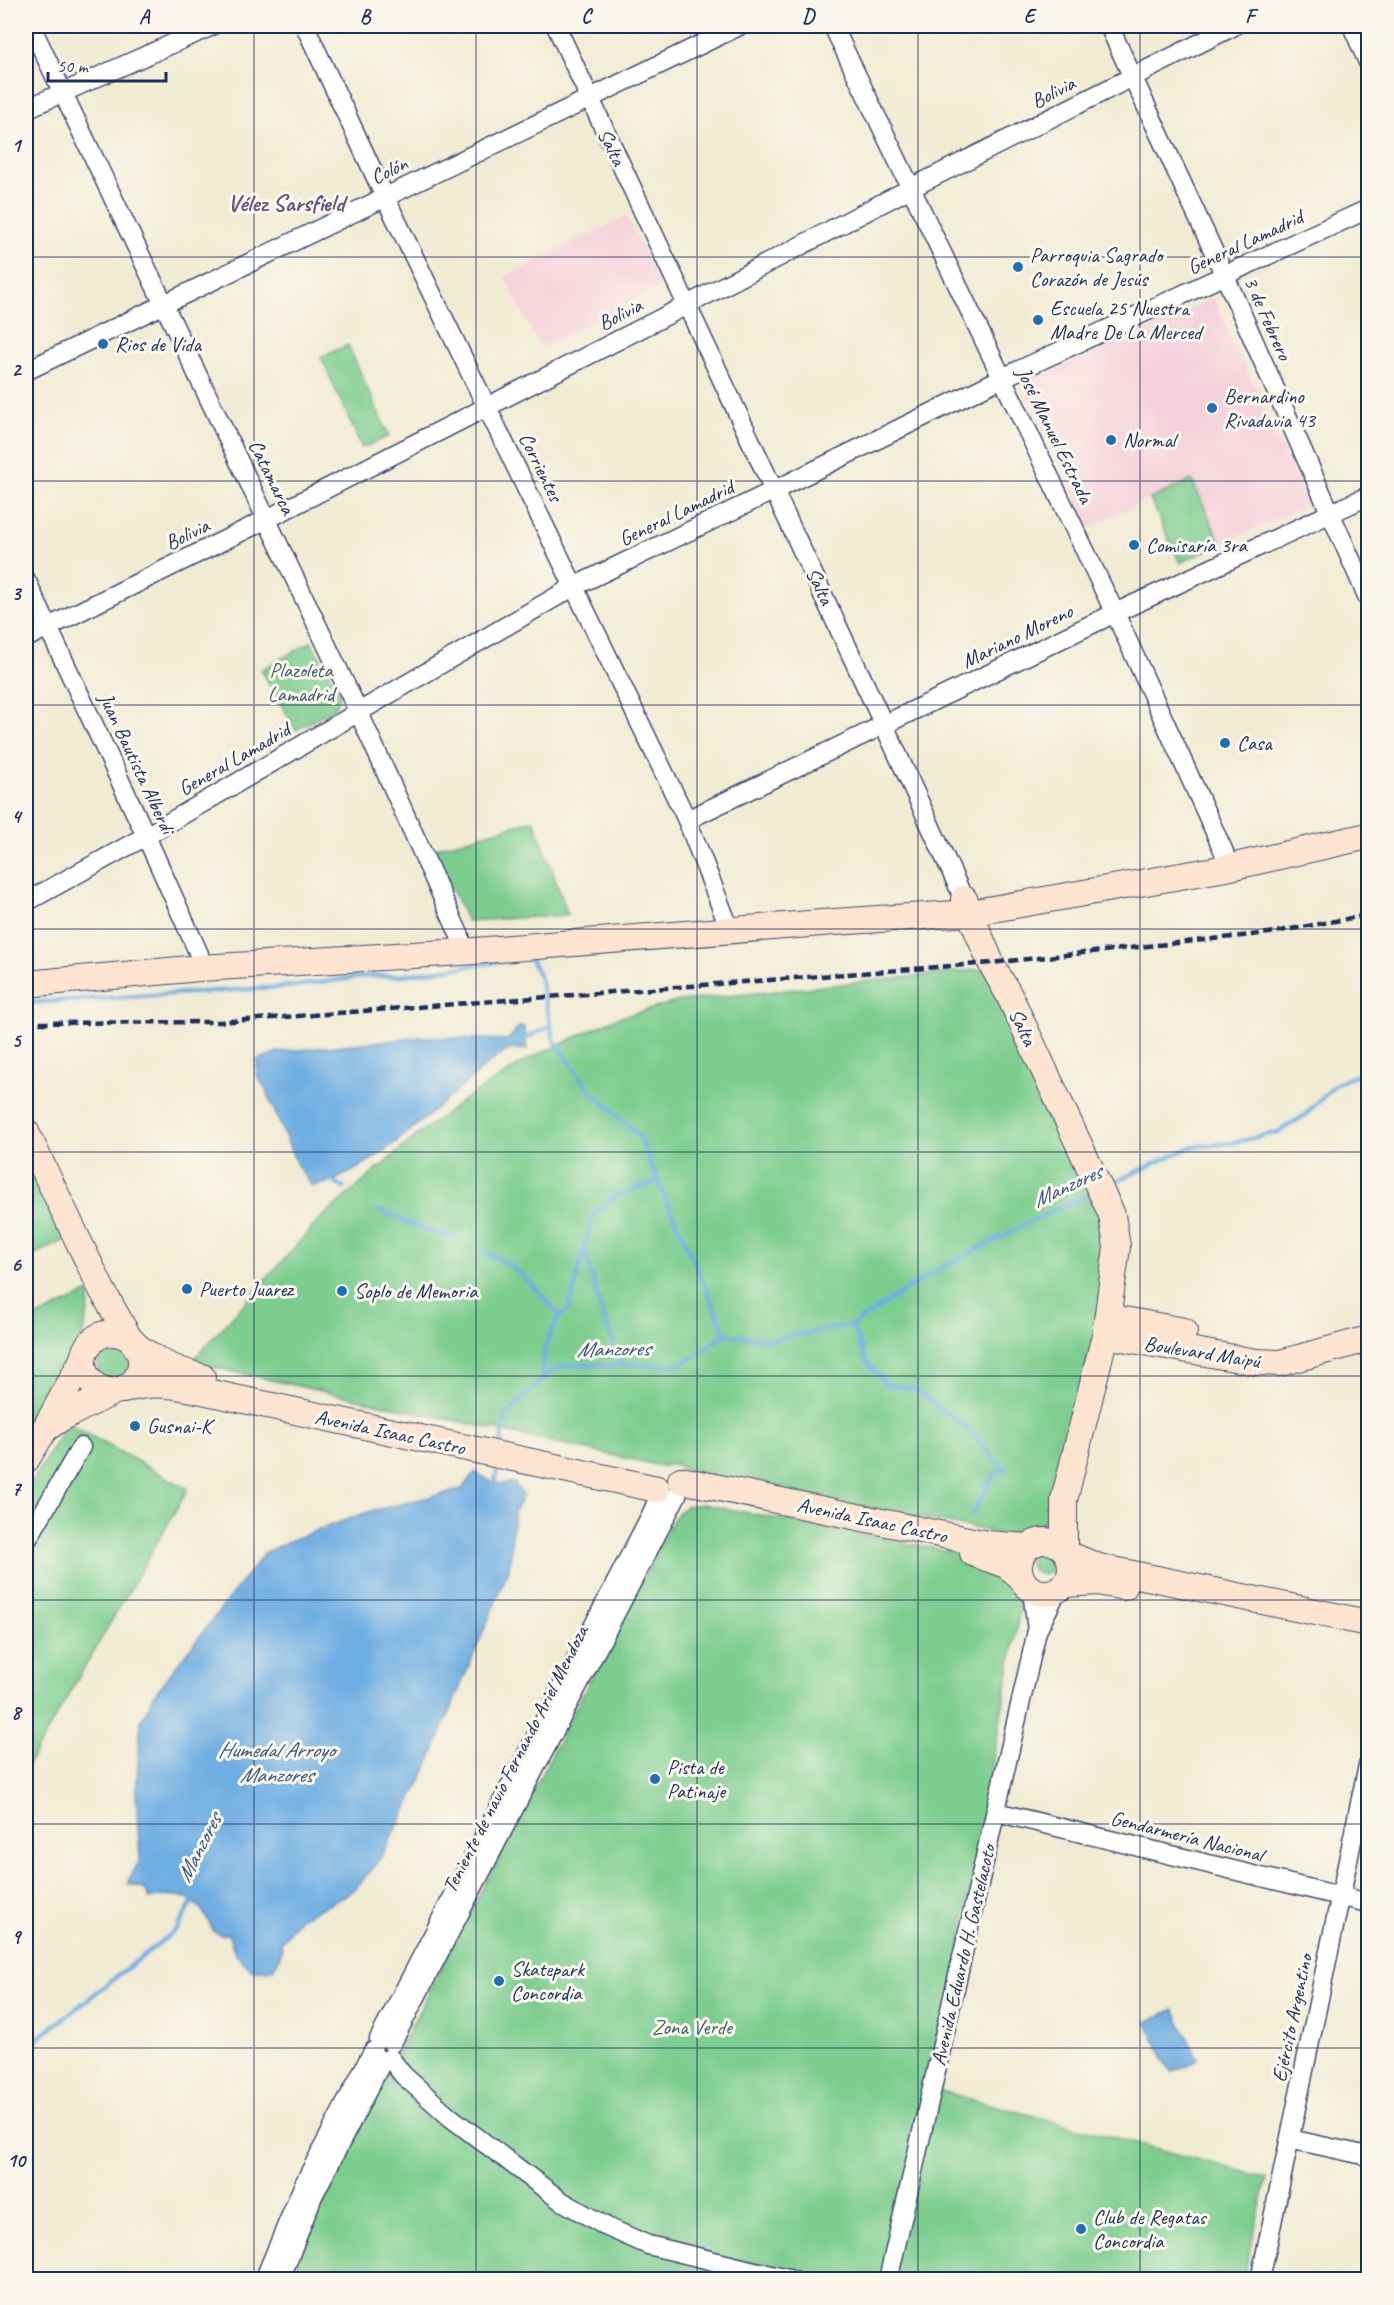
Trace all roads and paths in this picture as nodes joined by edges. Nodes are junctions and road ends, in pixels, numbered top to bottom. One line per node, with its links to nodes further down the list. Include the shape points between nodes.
1 (31, 26): 12 (street, Catamarca)
2 (212, 26): 12 (street)
3 (305, 26): 16 (street, Corrientes)
4 (556, 26): 13 (street, Salta)
5 (740, 26): 13 (street, Colón)
6 (833, 26): 15 (street, José Manuel Estrada)
7 (1109, 26): 11 (street, 3 de Febrero)
8 (1234, 26): 11 (street, Bolivia)
9 (1352, 26): 10 (street)
10 (1368, 62)
11 (1134, 76): 15 (street, Bolivia); 18 (street, 3 de Febrero)
12 (63, 92): 14 (street); 19 (street, Catamarca)
13 (588, 98): 16 (street, Colón); 20 (street, Salta)
14 (26, 109)
15 (911, 188): 20 (street, Bolivia); 22 (street, José Manuel Estrada)
16 (385, 197): 19 (street, Colón); 23 (street, Corrientes)
17 (1368, 209): 18 (street, General Lamadrid)
18 (1224, 276): 22 (street, General Lamadrid); 26 (street, 3 de Febrero)
19 (164, 304): 21 (street, Colón); 27 (street, Catamarca)
20 (687, 305): 23 (street, Bolivia); 24 (street, Salta)
21 (26, 371)
22 (1002, 378): 24 (street, General Lamadrid); 31 (street, José Manuel Estrada)
23 (487, 407): 27 (street, Bolivia); 29 (street, Corrientes)
24 (775, 490): 29 (street, General Lamadrid); 35 (street, Salta)
25 (1368, 496): 26 (street, Mariano Moreno)
26 (1330, 514): 30 (street, 3 de Febrero); 31 (street, Mariano Moreno)
27 (267, 519): 32 (street, Bolivia); 34 (street, Catamarca)
28 (26, 580): 32 (street, Juan Bautista Alberdi)
29 (573, 587): 34 (street, General Lamadrid); 36 (street, Corrientes)
30 (1368, 597)
31 (1115, 613): 35 (street, Mariano Moreno); 40 (street, José Manuel Estrada)
32 (48, 627): 33 (street, Bolivia); 38 (street, Juan Bautista Alberdi)
33 (26, 638)
34 (359, 713): 38 (street, General Lamadrid); 44 (street, Catamarca)
35 (884, 725): 36 (street, Mariano Moreno); 42 (street, Salta)
36 (687, 820): 43 (street, Corrientes)
37 (1368, 821): 40 (main road)
38 (146, 836): 41 (street, General Lamadrid); 45 (street, Juan Bautista Alberdi)
39 (1368, 836): 40 (main road)
40 (1225, 860): 42 (main road, via 1057,884)
41 (26, 902)
42 (967, 905): 43 (main road); 51 (main road, Salta, via 990,963 1112,1215 1117,1248)
43 (724, 924): 44 (main road)
44 (461, 944): 45 (main road)
45 (200, 961): 46 (main road); 47 (main road)
46 (26, 970)
47 (26, 984)
48 (29, 1148): 49 (main road)
49 (102, 1290): 53 (main road); 54 (main road)
50 (1368, 1321): 51 (main road, Boulevard Maipú, via 1286,1345 1266,1347)
51 (1106, 1326): 52 (main road, Boulevard Maipú, via 1256,1362 1280,1363); 61 (main road)
52 (1368, 1339)
53 (132, 1342): 54 (main road, via 112,1333 96,1338); 55 (main road, via 140,1353 141,1369 132,1384); 57 (main road, Avenida Isaac Castro, via 159,1362 183,1372)
54 (86, 1351): 55 (main road, via 83,1369 87,1378 103,1390); 56 (main road)
55 (118, 1391): 56 (main road); 57 (main road, Avenida Isaac Castro, via 143,1384 172,1385)
56 (45, 1429): 59 (main road)
57 (421, 1432): 60 (main road, Avenida Isaac Castro)
58 (81, 1447): 62 (street)
59 (26, 1460)
60 (669, 1488): 63 (main road, Avenida Isaac Castro, via 987,1544); 65 (main road, Avenida Isaac Castro, via 982,1555 1006,1565); 74 (street, Teniente de navío Fernando Ariel Mendoza)
61 (1064, 1500): 63 (main road); 64 (main road)
62 (26, 1542)
63 (1033, 1544): 64 (main road, via 1052,1542); 65 (main road, via 1019,1560)
64 (1066, 1552): 66 (main road, via 1071,1568); 67 (main road, via 1099,1567)
65 (1026, 1583): 66 (main road, via 1040,1594); 68 (street, Avenida Eduardo H. Gastelacoto)
66 (1061, 1588): 68 (street, Avenida Eduardo H. Gastelacoto); 69 (main road, via 1098,1582)
67 (1368, 1623)
68 (1037, 1631): 71 (street, Avenida Eduardo H. Gastelacoto)
69 (1368, 1638)
70 (1368, 1765): 72 (street, Ejército Argentino)
71 (996, 1812): 72 (street, Gendarmería Nacional); 80 (street, Avenida Eduardo H. Gastelacoto)
72 (1341, 1897): 73 (street, Gendarmería Nacional); 75 (street, Ejército Argentino)
73 (1368, 1903)
74 (383, 2050): 77 (street, Teniente de navío Fernando Ariel Mendoza, via 304,2184); 78 (street, Teniente de navío Fernando Ariel Mendoza, via 313,2196); 79 (street, via 403,2075 450,2118 560,2200 607,2227 648,2245)
75 (1290, 2139): 76 (street); 81 (street, Ejército Argentino)
76 (1368, 2156)
77 (264, 2280)
78 (279, 2280)
79 (792, 2280)
80 (888, 2280)
81 (1260, 2280)

